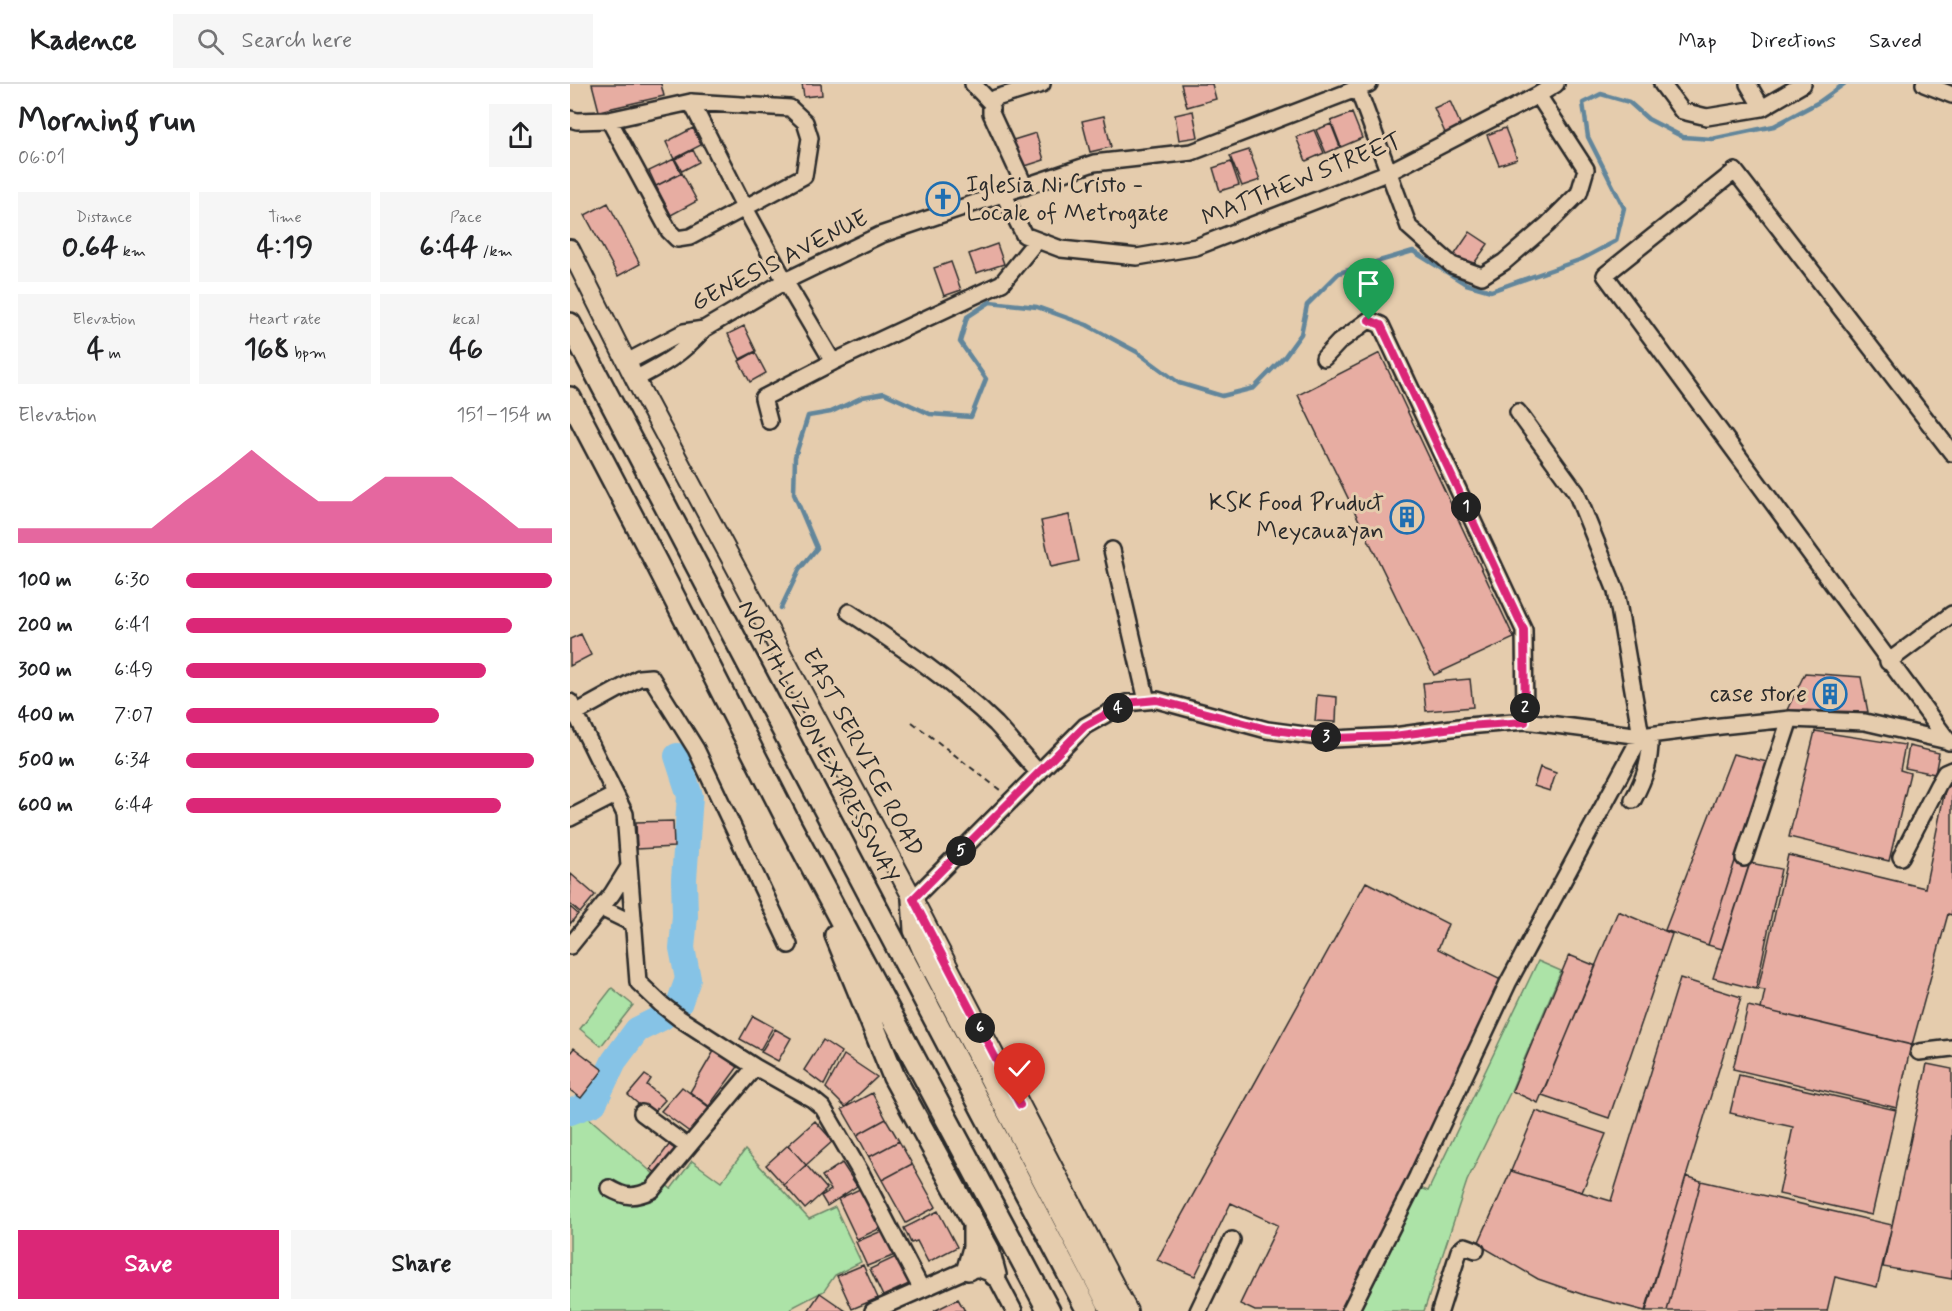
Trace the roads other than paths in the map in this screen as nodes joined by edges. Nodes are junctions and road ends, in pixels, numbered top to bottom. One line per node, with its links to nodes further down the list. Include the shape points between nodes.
1 (974, 84): 12 (street)
2 (1042, 84): 12 (street, via 996,98)
3 (1556, 84): 9 (street, MATTHEW STREET)
4 (1662, 84): 13 (street, via 1682,111 1707,117)
5 (1748, 84): 13 (street)
6 (1803, 84): 13 (street)
7 (1927, 85): 10 (street)
8 (1361, 86): 16 (street); 17 (street, GENESIS AVENUE, via 1192,152 1094,163)
9 (1538, 95): 16 (street, MATTHEW STREET); 16 (street, via 1586,170 1579,193 1504,262 1482,276 1452,265 1409,227)
10 (1952, 95)
11 (692, 102): 15 (street); 19 (street); 19 (street, via 790,108 805,122 810,138 804,176)
12 (991, 104): 17 (street, via 991,113)
13 (1762, 108)
14 (570, 119): 15 (street)
15 (609, 120): 19 (street, via 676,239 690,237)
16 (1389, 172): 20 (street, MATTHEW STREET, via 1196,248 1137,257 1061,249)
17 (1025, 187): 18 (street, GENESIS AVENUE)
18 (1004, 195): 20 (street, MATTHEW STREET, via 1024,235); 22 (street, GENESIS AVENUE, via 880,235)
19 (745, 208): 22 (street)
20 (1036, 240): 27 (street, via 1002,283)
21 (570, 249): 26 (main road, EAST SERVICE ROAD)
22 (785, 281): 24 (street, GENESIS AVENUE); 27 (street)
23 (570, 324): 73 (highway, NORTH LUZON EXPRESSWAY)
24 (704, 329): 26 (street, GENESIS AVENUE, via 684,332); 28 (street, via 689,347)
25 (1324, 358): 40 (street, via 1369,320 1381,325 1524,630)
26 (627, 362): 28 (main road, EAST SERVICE ROAD)
27 (833, 362): 31 (street, via 764,398)
28 (635, 379): 52 (main road, EAST SERVICE ROAD)
29 (570, 398): 48 (highway)
30 (1518, 412): 41 (street, via 1576,492 1616,591)
31 (769, 421)
32 (1952, 453): 36 (street, via 1735,171 1605,275)
33 (1112, 550): 37 (street)
34 (849, 612): 44 (street, via 931,668 995,724)
35 (1952, 614): 36 (street)
36 (1888, 662): 42 (street)
37 (1146, 701): 40 (street, via 1157,700 1267,729 1334,738 1394,736); 44 (street, via 1126,703 1085,726)
38 (572, 710): 45 (street); 55 (street, via 639,678 651,677 696,749)
39 (1790, 719): 41 (street); 42 (street, via 1864,722); 50 (street)
40 (1525, 722): 41 (street)
41 (1645, 736): 46 (street, via 1651,752 1645,778); 77 (street, via 1508,983)
42 (1950, 742)
43 (1952, 770): 49 (street, via 1938,785)
44 (1039, 773): 52 (street)
45 (615, 795): 47 (street); 51 (street, via 626,814)
46 (1633, 800)
47 (570, 818)
48 (791, 827): 63 (highway, via 894,1077); 72 (highway)
49 (1901, 857)
50 (1744, 858)
51 (629, 867): 53 (street); 54 (street)
52 (913, 899): 74 (highway, via 915,930 924,951); 75 (main road, EAST SERVICE ROAD)
53 (601, 908): 54 (street); 56 (street)
54 (634, 924): 59 (street, via 638,982 679,1018)
55 (789, 945)
56 (570, 946)
57 (1952, 1048): 58 (street)
58 (1919, 1052)
59 (755, 1067): 61 (street); 68 (street, via 823,1108)
60 (642, 1113): 61 (street)
61 (688, 1147): 62 (street, via 652,1190 638,1196 621,1195)
62 (609, 1188)
63 (974, 1223): 66 (highway, via 974,1248); 67 (highway, via 988,1249)
64 (1232, 1240): 76 (street)
65 (1476, 1250): 78 (street, via 1465,1246 1459,1251)
66 (968, 1269): 67 (street); 68 (street)
67 (995, 1275): 71 (street)
68 (921, 1288): 69 (street)
69 (899, 1305): 70 (street)
70 (873, 1311)
71 (1014, 1311)
72 (1049, 1311)
73 (1088, 1311)
74 (1112, 1311)
75 (1128, 1311)
76 (1198, 1311)
77 (1350, 1311)
78 (1440, 1311)

